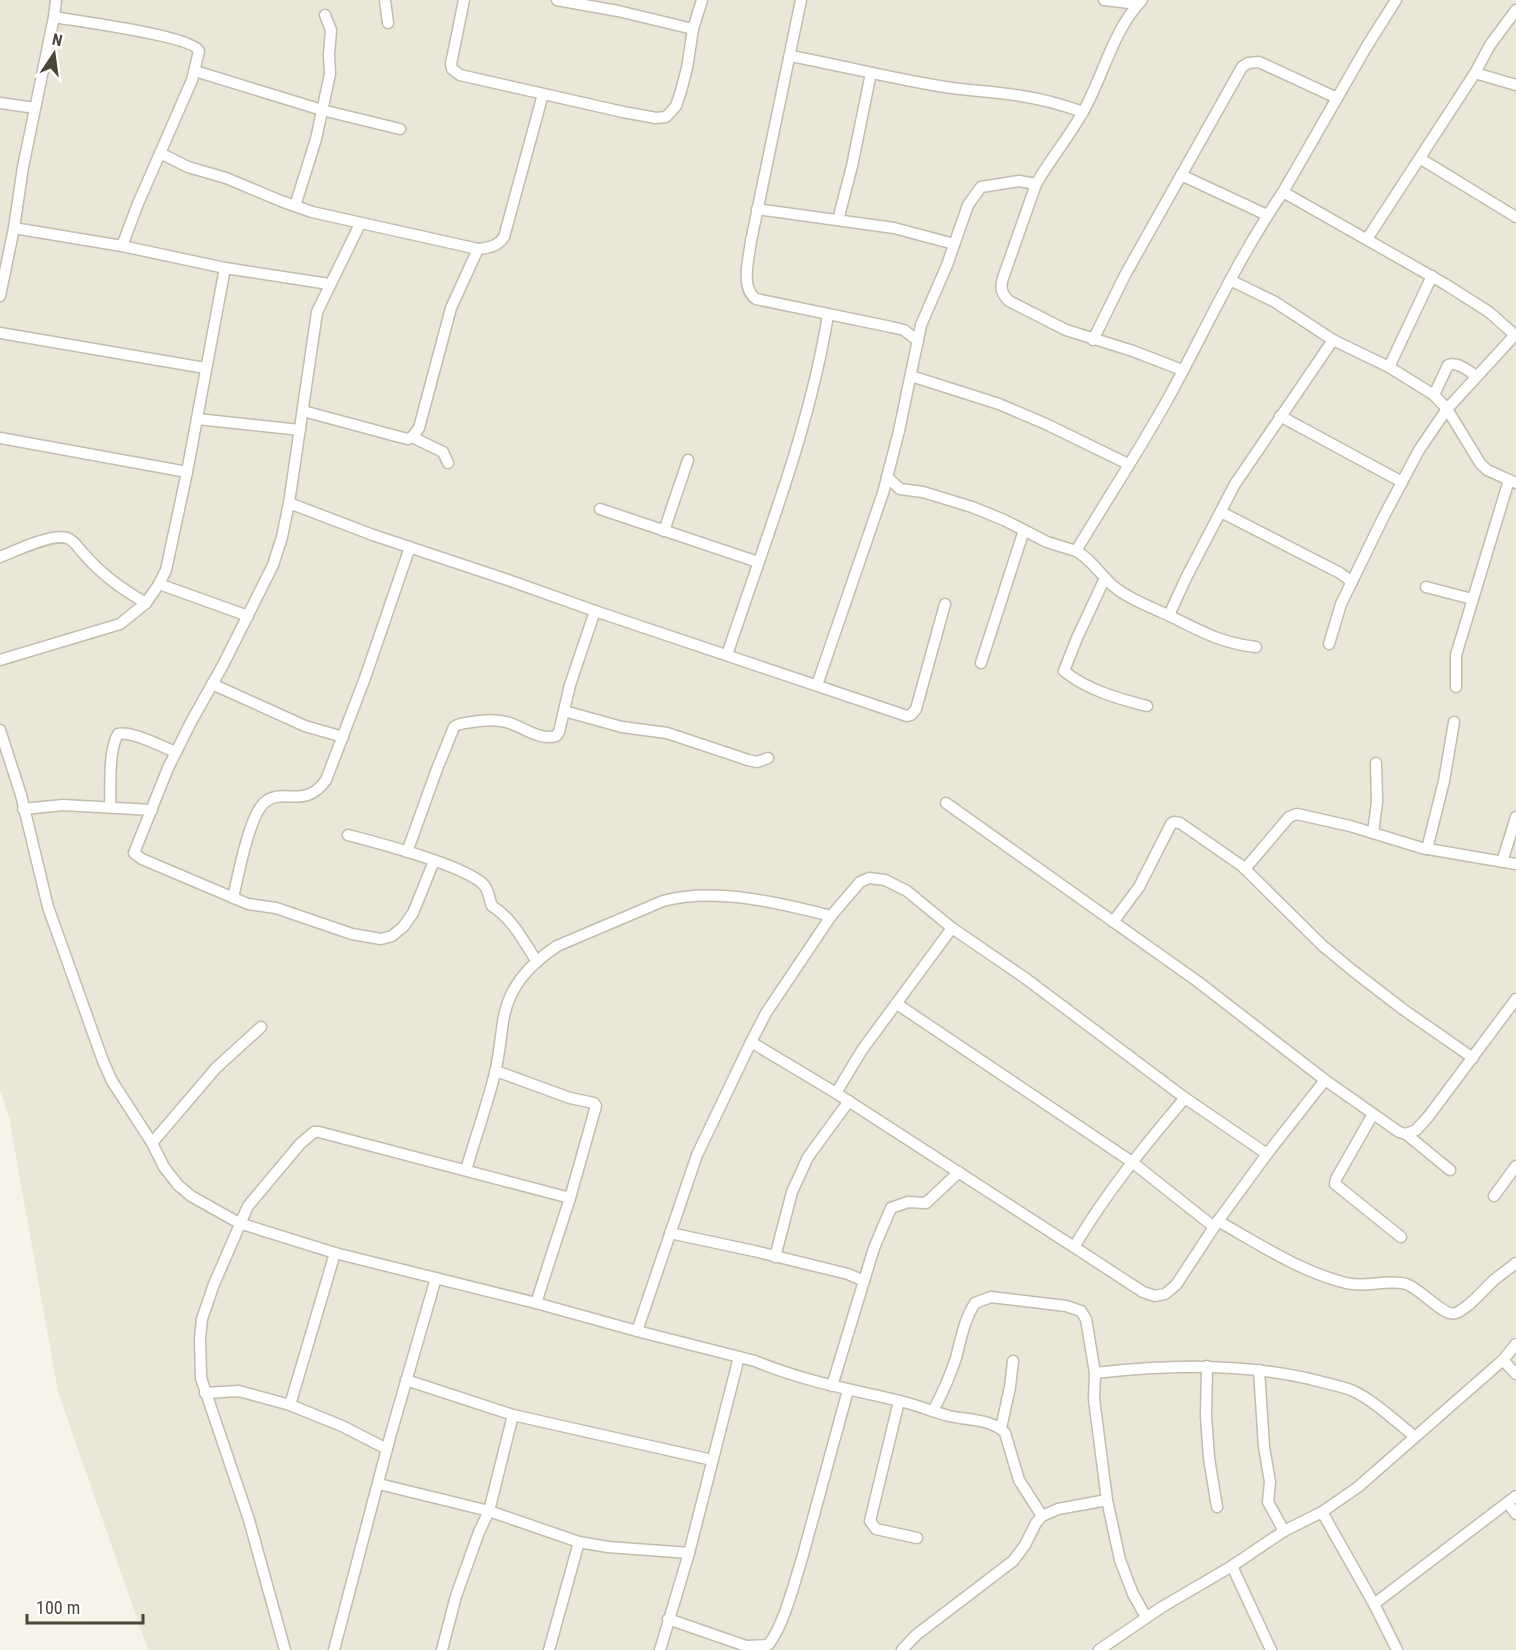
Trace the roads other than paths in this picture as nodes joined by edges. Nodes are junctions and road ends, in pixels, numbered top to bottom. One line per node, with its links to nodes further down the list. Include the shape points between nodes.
1 (56, 0): 12 (street)
2 (385, 0): 13 (street)
3 (464, 0): 20 (street, via 452,69 470,78)
4 (557, 0): 14 (street)
5 (702, 0): 14 (street)
6 (801, 0): 15 (street)
7 (1104, 0): 9 (street)
8 (1396, 0): 21 (street)
9 (1140, 2): 25 (street, via 1119,32)
10 (1516, 10): 18 (street)
11 (325, 15): 24 (street, via 331,30 330,74)
12 (54, 17): 16 (street, via 160,35 194,45 199,51); 23 (street)
13 (388, 23)
14 (693, 29): 20 (street, via 681,91 676,106 666,117)
15 (790, 56): 17 (street); 33 (street)
16 (195, 71): 24 (street); 27 (street)
17 (871, 73): 25 (street, via 948,88 1028,97); 36 (street)
18 (1475, 73): 19 (street); 28 (street)
19 (1516, 85)
20 (543, 94): 42 (street, via 504,237 496,245)
21 (1337, 98): 29 (street, via 1259,62 1248,63); 31 (street)
22 (0, 103): 23 (street)
23 (35, 108): 38 (street)
24 (322, 110): 26 (street); 32 (street)
25 (1083, 112): 30 (street)
26 (400, 129)
27 (160, 153): 32 (street); 41 (street)
28 (1420, 159): 35 (street); 39 (street)
29 (1181, 175): 34 (street); 53 (street)
30 (1036, 184): 40 (street, via 1019,181 981,187 968,205); 53 (street, via 1001,292 1009,301)
31 (1283, 192): 34 (street); 39 (street)
32 (295, 206): 37 (street)
33 (757, 209): 36 (street); 48 (street, via 746,279 750,296)
34 (1267, 215): 45 (street)
35 (1516, 217)
36 (838, 220): 40 (street, via 912,232)
37 (360, 224): 42 (street); 46 (street)
38 (15, 228): 41 (street); 47 (street)
39 (1367, 239): 44 (street)
40 (954, 244): 49 (street)
41 (122, 246): 43 (street)
42 (478, 249): 68 (street, via 451,308 419,428)
43 (225, 268): 46 (street); 57 (street)
44 (1432, 276): 52 (street, via 1489,312); 56 (street)
45 (1230, 280): 54 (street, via 1275,302); 58 (street)
46 (329, 284): 63 (street, via 316,312)
47 (0, 296)
48 (828, 315): 50 (street); 86 (street, via 812,400)
49 (921, 325): 50 (street); 55 (street)
50 (904, 330): 55 (street)
51 (0, 333): 57 (street)
52 (1515, 336): 60 (street)
53 (1093, 340): 58 (street)
54 (1334, 340): 56 (street); 64 (street)
55 (918, 341): 59 (street)
56 (1389, 367): 61 (street)
57 (205, 368): 65 (street)
58 (1182, 370): 71 (street)
59 (911, 376): 71 (street, via 999,404); 73 (street)
60 (1476, 376): 61 (street, via 1457,364 1448,365); 62 (street)
61 (1434, 395): 62 (street)
62 (1447, 409): 74 (street, via 1480,464); 75 (street)
63 (303, 411): 66 (street); 68 (street)
64 (1280, 416): 75 (street); 80 (street)
65 (197, 419): 66 (street); 72 (street)
66 (300, 430): 78 (street)
67 (0, 438): 72 (street)
68 (412, 438): 70 (street, via 443,452)
69 (687, 460): 82 (street)
70 (448, 463)
71 (1128, 464): 84 (street)
72 (187, 472): 89 (street, via 166,570)
73 (887, 477): 76 (street); 77 (street)
74 (1512, 481): 91 (street)
75 (1402, 482): 88 (street)
76 (900, 489): 77 (street); 81 (street, via 972,507)
77 (883, 493): 103 (street)
78 (289, 503): 83 (street); 96 (street, via 273,565)
79 (600, 509): 82 (street)
80 (1221, 512): 88 (street); 95 (street)
81 (1024, 530): 84 (street); 101 (street)
82 (664, 531): 86 (street)
83 (410, 547): 94 (street); 109 (street)
84 (1076, 551): 87 (street)
85 (0, 557): 92 (street, via 42,541 66,537 101,571)
86 (758, 562): 99 (street)
87 (1105, 578): 95 (street, via 1128,597); 105 (street, via 1064,671 1117,698)
88 (1352, 582): 97 (street)
89 (159, 584): 92 (street); 96 (street)
90 (1426, 587): 91 (street)
91 (1472, 599): 104 (street, via 1456,655)
92 (146, 603): 100 (street, via 120,624)
93 (945, 604): 103 (street, via 916,709 911,715)
94 (595, 611): 99 (street); 106 (street)
95 (1169, 615): 98 (street, via 1215,639)
96 (248, 616): 102 (street)
97 (1329, 644)
98 (1256, 647)
99 (727, 656): 103 (street)
100 (0, 660)
101 (981, 663)
102 (212, 684): 109 (street, via 305,726); 110 (street)
103 (818, 685)
104 (1456, 687)
105 (1147, 706)
106 (564, 711): 111 (street, via 622,727 668,733 748,760); 121 (street, via 559,732 550,738 491,720 454,727)
107 (1454, 722): 120 (street)
108 (0, 730): 115 (street)
109 (343, 737): 126 (street, via 321,788 306,797 274,798 260,808)
110 (176, 752): 114 (street, via 123,732 118,734); 116 (street)
111 (768, 758)
112 (1376, 763): 118 (street)
113 (946, 803): 128 (street)
114 (110, 807): 115 (street); 116 (street)
115 (23, 808): 143 (street, via 48,907 93,1036 112,1081)
116 (152, 810): 126 (street, via 134,850 136,855)
117 (1516, 817): 123 (street)
118 (1373, 833): 120 (street); 125 (street, via 1292,815)
119 (348, 835): 121 (street)
120 (1427, 849): 123 (street)
121 (407, 852): 122 (street)
122 (435, 861): 126 (street, via 413,913 392,936 381,939); 130 (street, via 484,886 492,906 512,924)
123 (1502, 862): 124 (street)
124 (1516, 864)
125 (1245, 869): 128 (street, via 1174,822 1139,887); 135 (street, via 1330,952)
126 (233, 898)
127 (831, 916): 129 (street, via 860,882 877,878 906,891); 130 (street, via 780,903 679,897 557,946); 134 (street)
128 (1113, 922): 137 (street)
129 (952, 928): 132 (street); 139 (street)
130 (537, 962): 136 (street, via 518,980 508,1001)
131 (1516, 999): 135 (street)
132 (897, 1004): 138 (street); 145 (street)
133 (261, 1027): 143 (street, via 216,1068)
134 (751, 1042): 138 (street); 154 (street, via 698,1155)
135 (1473, 1058): 142 (street, via 1428,1117)
136 (496, 1071): 147 (street); 151 (street, via 596,1106)
137 (1325, 1080): 141 (street); 144 (street)
138 (836, 1092): 140 (street)
139 (1185, 1098): 144 (street); 145 (street)
140 (849, 1101): 149 (street); 158 (street, via 808,1157 792,1192)
141 (1373, 1114): 142 (street); 155 (street, via 1335,1184)
142 (1406, 1134): 148 (street)
143 (152, 1143): 152 (street, via 178,1185)
144 (1267, 1154): 153 (street)
145 (1132, 1162): 153 (street); 156 (street)
146 (1516, 1166): 150 (street)
147 (466, 1170): 151 (street); 152 (street, via 314,1132 257,1195)
148 (1450, 1170)
149 (959, 1172): 156 (street); 161 (street, via 926,1203 908,1202 891,1208)
150 (1494, 1196)
151 (570, 1198): 162 (street)
152 (239, 1223): 157 (street); 175 (street, via 202,1320 199,1352)
153 (1216, 1224): 156 (street, via 1176,1285 1155,1296 1130,1285); 159 (street, via 1335,1280 1363,1285 1407,1285 1421,1291 1447,1313 1455,1314 1468,1305)
154 (670, 1233): 158 (street); 163 (street)
155 (1401, 1237)
156 (1074, 1247)
157 (335, 1253): 160 (street); 177 (street)
158 (775, 1257): 161 (street)
159 (1516, 1263)
160 (436, 1278): 162 (street); 172 (street)
161 (864, 1281): 173 (street)
162 (536, 1303): 163 (street)
163 (638, 1331): 165 (street)
164 (1516, 1344): 166 (street)
165 (739, 1357): 173 (street); 183 (street)
166 (1503, 1360): 171 (street); 181 (street)
167 (1013, 1361): 180 (street)
168 (1207, 1366): 169 (street); 170 (street); 187 (street, via 1206,1416)
169 (1259, 1370): 181 (street, via 1352,1391); 192 (street, via 1270,1482 1268,1502)
170 (1095, 1373): 178 (street, via 1086,1319 1081,1311 1066,1306 982,1299 975,1303 965,1322 956,1359); 186 (street, via 1094,1399)
171 (1516, 1374)
172 (406, 1380): 179 (street); 182 (street)
173 (832, 1386): 174 (street)
174 (848, 1390): 176 (street); 199 (street, via 795,1583 772,1640 760,1647 746,1646)
175 (205, 1393): 177 (street, via 239,1391); 200 (street, via 249,1520)
176 (899, 1401): 178 (street); 193 (street, via 870,1521 876,1529)
177 (290, 1405): 182 (street)
178 (933, 1411): 180 (street)
179 (513, 1414): 183 (street); 188 (street)
180 (1001, 1428): 191 (street, via 1019,1480)
181 (1414, 1436): 189 (street, via 1382,1468)
182 (387, 1449): 184 (street)
183 (712, 1461): 195 (street)
184 (379, 1484): 188 (street); 201 (street)
185 (1512, 1499): 190 (street); 197 (street)
186 (1107, 1500): 191 (street); 198 (street, via 1120,1560)
187 (1217, 1507)
188 (489, 1511): 194 (street); 202 (street, via 456,1596)
189 (1322, 1512): 192 (street); 197 (street)
190 (1516, 1514)
191 (1042, 1516): 205 (street, via 1013,1561)
192 (1284, 1531): 196 (street)
193 (917, 1538)
194 (579, 1542): 195 (street); 203 (street)
195 (689, 1553): 199 (street)
196 (1232, 1566): 198 (street); 207 (street)
197 (1374, 1604): 208 (street)
198 (1146, 1617): 206 (street)
199 (668, 1619): 204 (street)
200 (285, 1650)
201 (334, 1650)
202 (442, 1650)
203 (549, 1650)
204 (660, 1650)
205 (902, 1650)
206 (1099, 1650)
207 (1271, 1650)
208 (1397, 1650)

